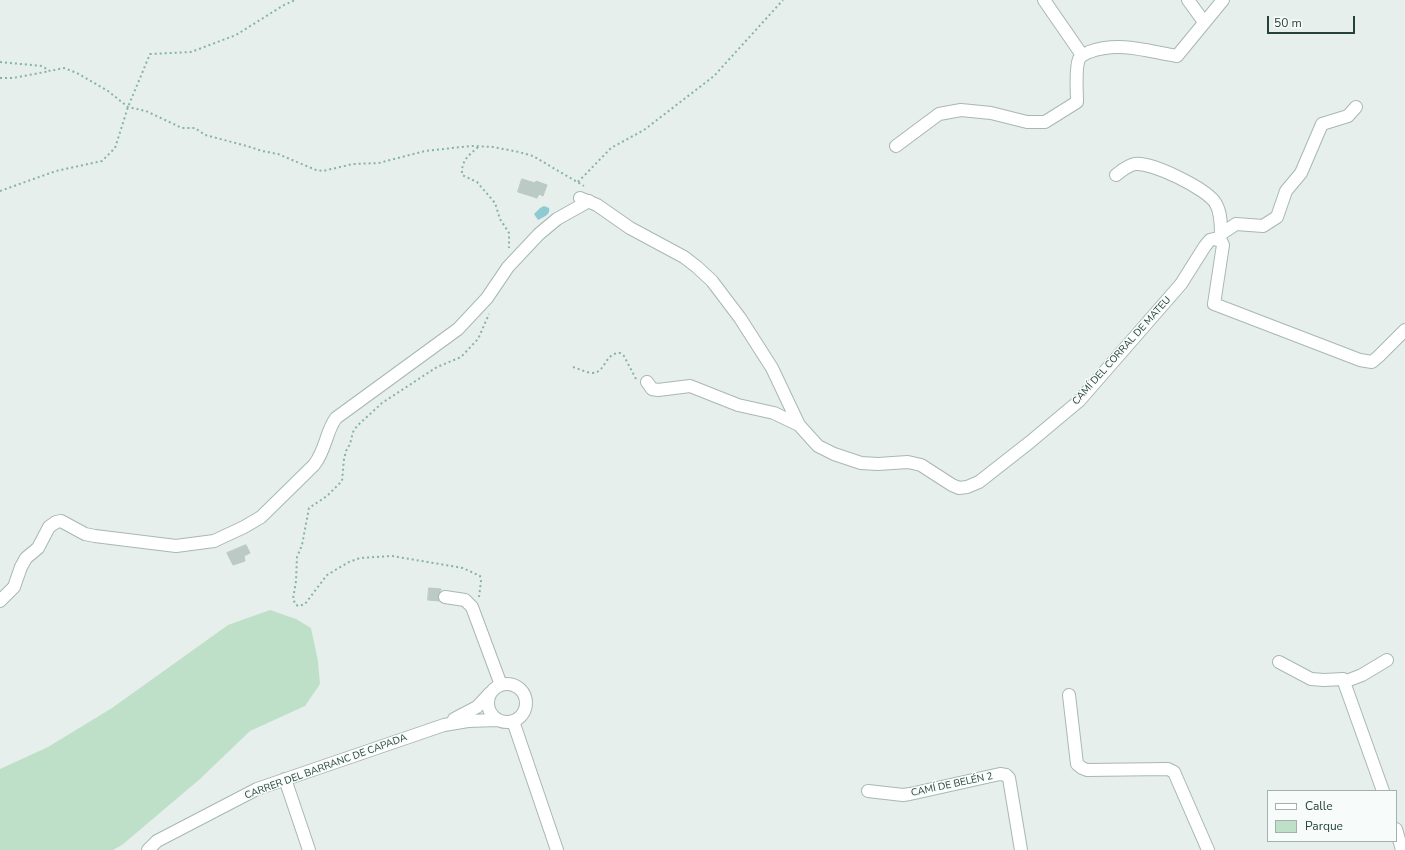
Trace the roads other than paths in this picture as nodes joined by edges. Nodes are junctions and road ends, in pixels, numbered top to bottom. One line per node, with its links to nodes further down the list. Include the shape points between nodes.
1 (1044, 0): 5 (street)
2 (1188, 0): 4 (street)
3 (1223, 0): 4 (street)
4 (1204, 22): 5 (street, via 1177,56 1120,46 1101,48)
5 (1082, 55): 7 (street, via 1078,59 1077,102 1045,122 1027,122 991,113 961,110 939,114)
6 (1356, 107): 9 (street, CAMÍ DEL CORRAL DE MATEU, via 1348,116 1322,124 1301,173 1286,191 1277,217 1263,226 1236,224)
7 (896, 146)
8 (1116, 175): 9 (street, via 1134,164 1144,165 1193,185 1216,202 1220,212)
9 (1220, 237): 10 (street, via 1223,245 1214,304 1360,360 1372,362); 12 (street, CAMÍ DEL CORRAL DE MATEU, via 1210,240 1181,284 1079,401 978,482 967,487 959,488 952,485 921,465 908,462 861,463 847,459 818,446)
10 (1405, 330)
11 (649, 385): 12 (street, via 658,390 690,386 738,405 774,413)
12 (799, 425): 14 (street, CAMÍ DEL CORRAL DE MATEU, via 772,368 740,318 712,281 684,257 589,202 549,225 508,267 487,298 458,329 336,418 320,457 314,465 261,516 214,541 176,546 85,534 61,521 56,522 49,527 38,548 26,558 14,587)
13 (445, 597): 18 (street, via 465,600 472,607)
14 (0, 601)
15 (1386, 660): 17 (street, via 1362,675)
16 (1279, 662): 17 (street, via 1311,679 1343,679)
17 (1344, 682): 26 (street)
18 (501, 685): 19 (street); 22 (street, via 507,684 519,689 525,700 523,713)
19 (490, 693): 21 (street, via 489,711); 23 (street, CARRER DEL BARRANC DE CAPADA, via 477,707)
20 (1069, 695): 32 (street, via 1077,764 1087,770 1168,769 1174,772)
21 (498, 720): 22 (street); 23 (street, CARRER DEL BARRANC DE CAPADA)
22 (512, 721): 30 (street)
23 (444, 725): 24 (street, CARRER DEL BARRANC DE CAPADA)
24 (285, 779): 28 (street, CARRER DEL BARRANC DE CAPADA, via 257,789 200,818 157,841); 29 (street)
25 (868, 790): 31 (street, CAMÍ DE BELÉN 2, via 903,795 1000,774 1006,776 1009,778)
26 (1383, 790)
27 (1397, 832): 33 (street)
28 (148, 850)
29 (309, 850)
30 (557, 850)
31 (1021, 850)
32 (1208, 850)
33 (1402, 850)

